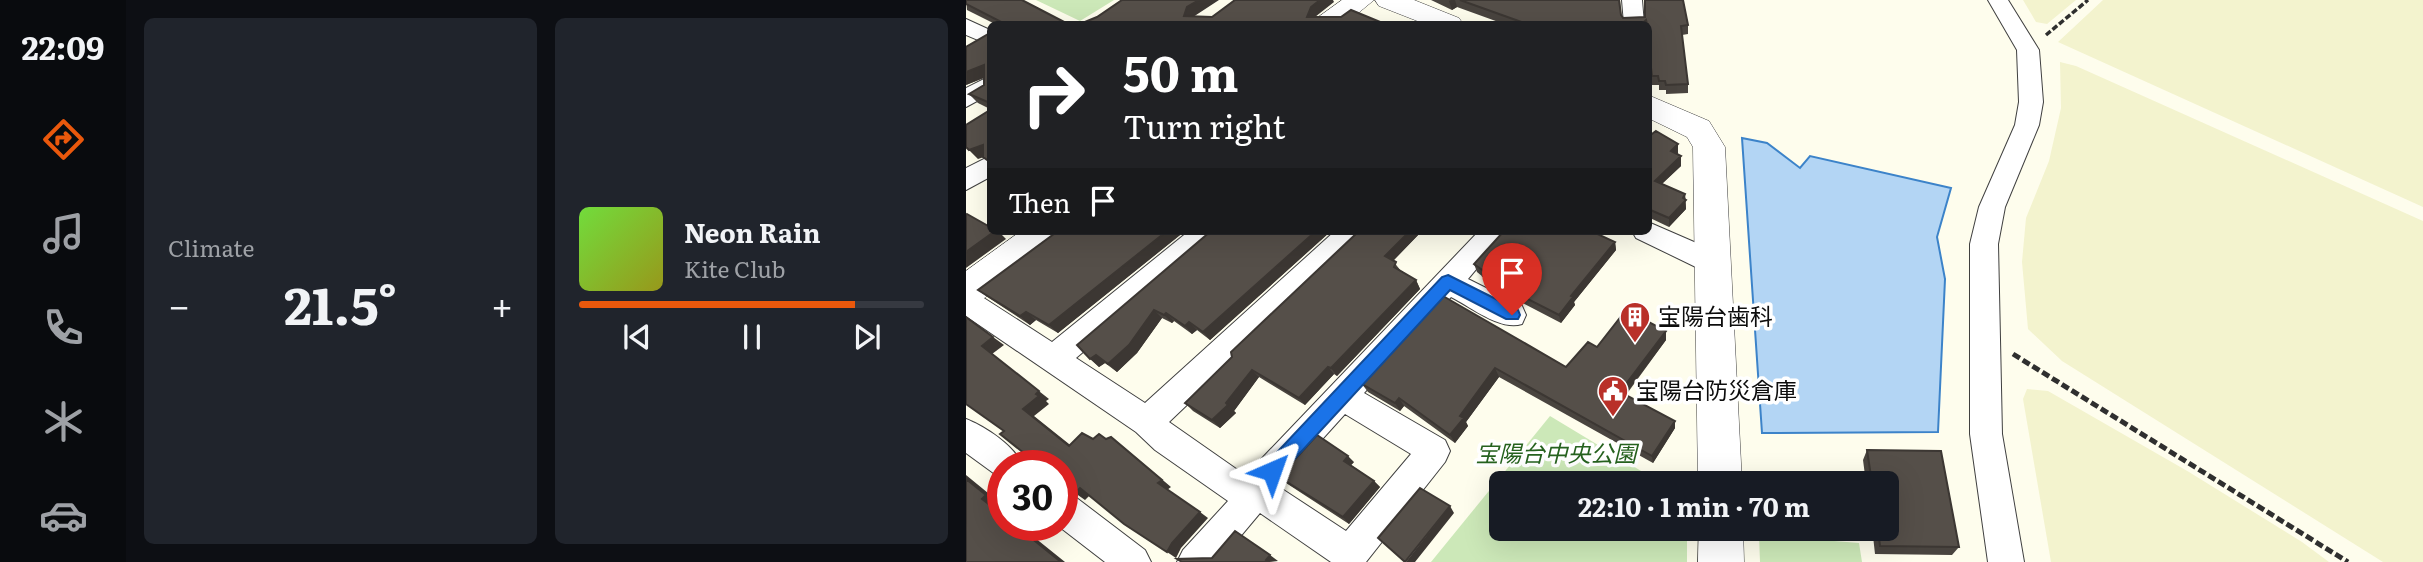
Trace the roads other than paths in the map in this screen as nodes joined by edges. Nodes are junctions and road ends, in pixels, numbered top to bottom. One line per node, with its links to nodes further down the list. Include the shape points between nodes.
1 (1360, 0): 5 (street)
2 (1388, 0): 6 (street)
3 (1632, 0): 7 (street)
4 (1998, 0): 38 (street, via 2028,50 2031,102 2027,125 1992,207 1984,244 1986,434)
5 (1331, 21)
6 (1441, 21)
7 (1634, 21)
8 (966, 26): 9 (street)
9 (987, 36)
10 (987, 86): 11 (street)
11 (966, 99)
12 (1652, 107): 21 (street, via 1686,121 1705,137 1709,147)
13 (987, 167): 14 (street)
14 (967, 180): 15 (street)
15 (987, 192)
16 (1042, 235): 23 (street)
17 (1202, 235): 26 (street)
18 (1349, 235): 28 (street)
19 (1491, 235): 22 (street)
20 (1652, 235): 21 (street)
21 (1714, 262): 31 (street)
22 (1448, 282): 25 (street); 27 (street)
23 (966, 291)
24 (966, 301): 26 (street)
25 (1512, 315)
26 (1052, 360): 28 (street)
27 (1341, 396): 32 (street); 32 (street, via 1434,452 1350,554)
28 (1147, 422): 32 (street, via 1237,489)
29 (966, 435): 30 (street)
30 (987, 451)
31 (1720, 471)
32 (1254, 489): 36 (street, via 1245,508)
33 (1078, 520): 35 (street)
34 (1721, 541): 37 (street)
35 (1133, 562)
36 (1195, 562)
37 (1721, 562)
38 (2006, 562)

